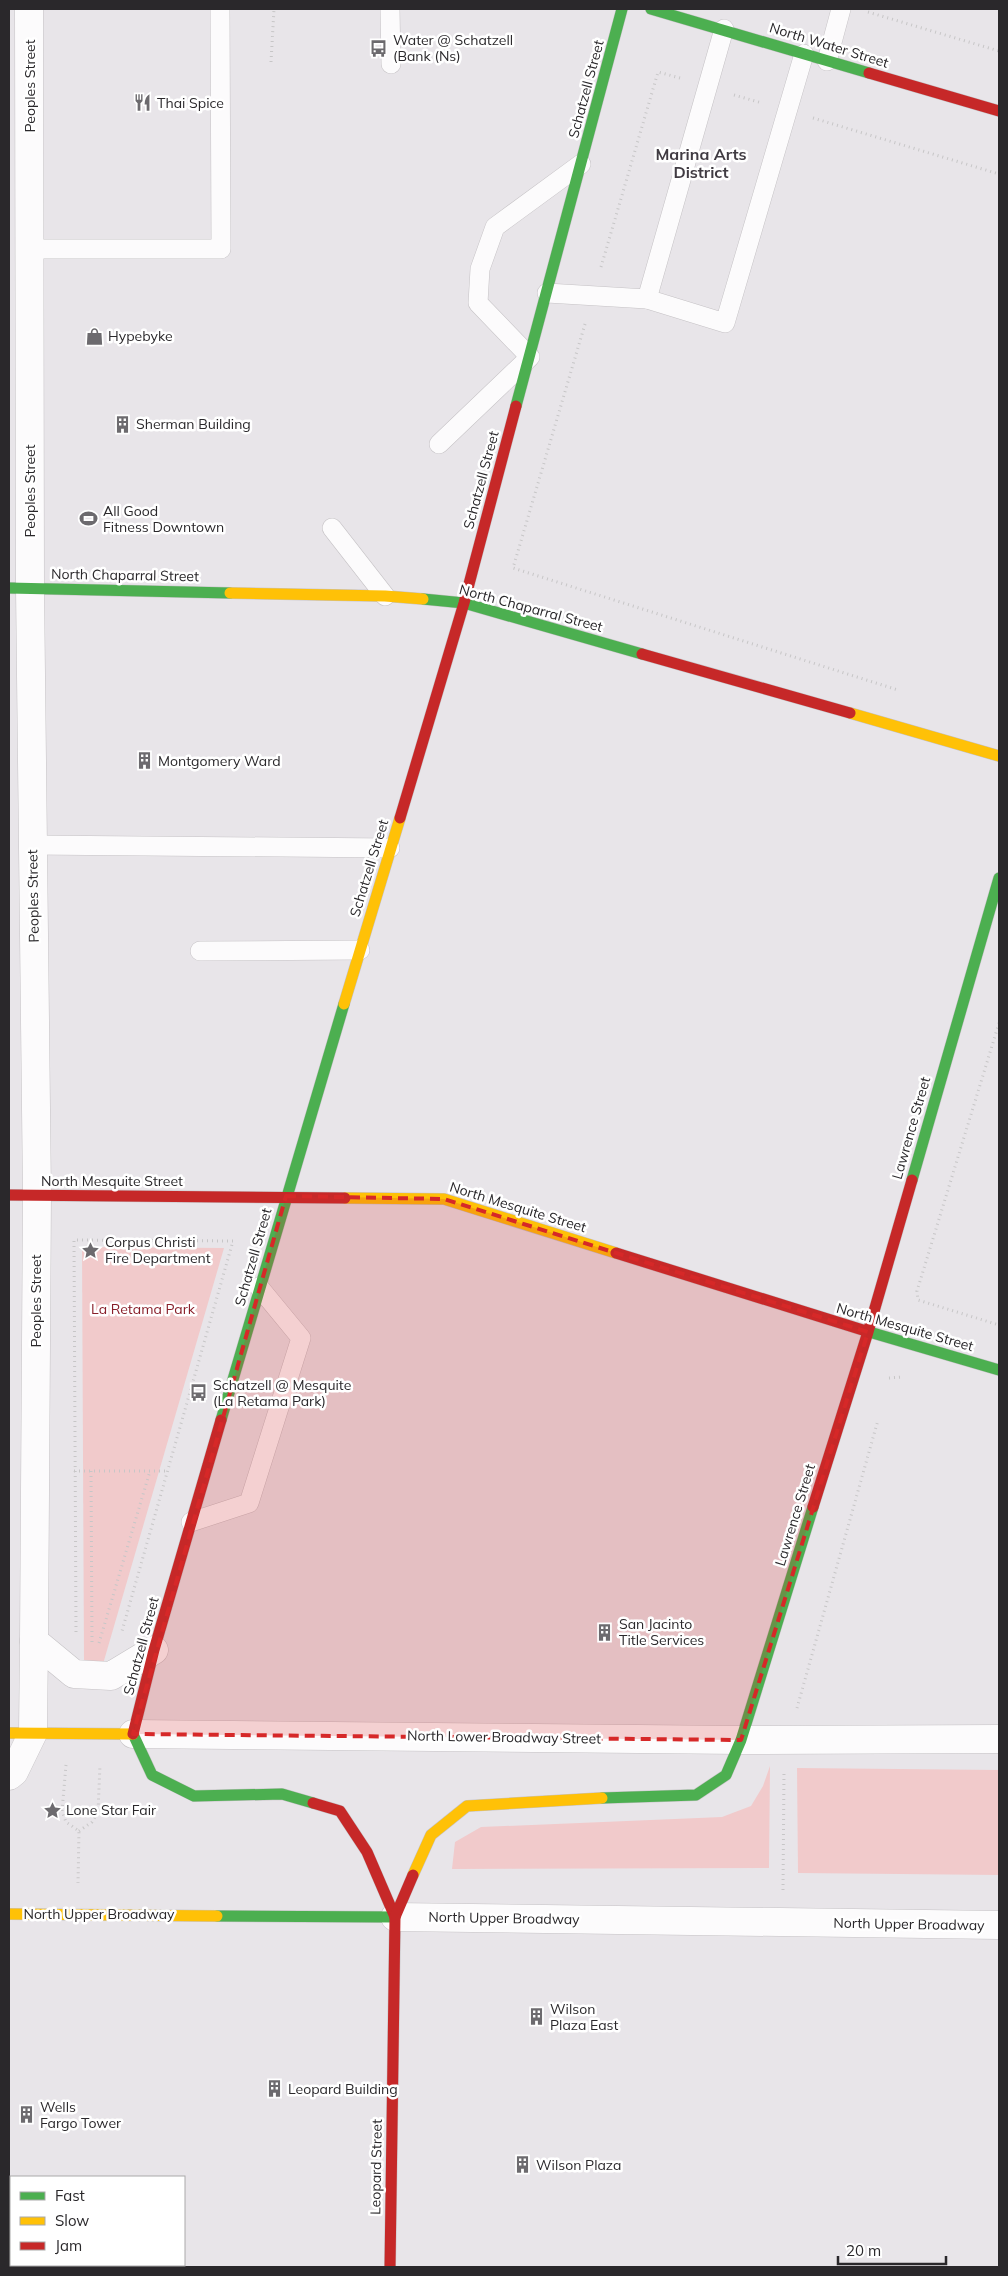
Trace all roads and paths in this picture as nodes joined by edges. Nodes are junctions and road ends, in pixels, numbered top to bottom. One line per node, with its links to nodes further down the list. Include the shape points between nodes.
1 (29, 9): 20 (street, Peoples Street)
2 (220, 9): 20 (lane, via 221,249)
3 (274, 9): 13 (path)
4 (390, 9): 14 (lane)
5 (622, 9): 18 (main road, Schatzell Street)
6 (651, 9): 9 (main road, North Water Street)
7 (841, 9): 12 (lane)
8 (859, 9): 10 (path)
9 (724, 29): 11 (main road, North Water Street); 15 (lane)
10 (999, 51)
11 (804, 54): 12 (main road, North Water Street); 16 (lane)
12 (826, 60): 17 (main road, North Water Street)
13 (271, 62)
14 (391, 64)
15 (707, 87): 16 (path); 22 (path, via 658,72); 23 (lane)
16 (788, 111): 19 (path); 23 (lane, via 725,323)
17 (999, 112)
18 (581, 164): 21 (main road, Schatzell Street); 24 (lane, via 495,227 480,269 478,303)
19 (999, 174)
20 (30, 249): 27 (street, Peoples Street)
21 (547, 293): 22 (lane); 24 (main road, Schatzell Street)
22 (593, 296): 23 (lane); 30 (path, via 513,568)
23 (647, 298)
24 (530, 356): 25 (lane); 29 (main road, Schatzell Street)
25 (439, 444)
26 (332, 528): 28 (lane)
27 (19, 588): 28 (main road, North Chaparral Street); 32 (street, Peoples Street)
28 (386, 596): 29 (main road, North Chaparral Street)
29 (464, 603): 31 (main road, North Chaparral Street); 33 (main road, Schatzell Street)
30 (906, 693)
31 (999, 756)
32 (32, 845): 33 (lane); 39 (street, Peoples Street)
33 (390, 848): 35 (main road, Schatzell Street)
34 (999, 878): 43 (main road, Lawrence Street)
35 (360, 950): 36 (lane); 40 (main road, Schatzell Street)
36 (200, 951)
37 (999, 1023): 42 (path, via 917,1291 918,1300)
38 (9, 1195): 39 (main road, North Mesquite Street)
39 (37, 1196): 40 (main road, North Mesquite Street); 53 (street, Peoples Street)
40 (286, 1196): 41 (main road, Schatzell Street); 43 (main road, North Mesquite Street, via 444,1199)
41 (259, 1287): 52 (main road, Schatzell Street); 52 (lane, via 301,1338 249,1503)
42 (999, 1325)
43 (868, 1332): 44 (main road, North Mesquite Street); 65 (main road, Lawrence Street)
44 (999, 1370)
45 (906, 1378): 46 (path, via 890,1377)
46 (887, 1387)
47 (879, 1415): 59 (path)
48 (74, 1471): 50 (path, via 74,1240 233,1240); 51 (path); 57 (path)
49 (150, 1471): 50 (path); 51 (path); 55 (path)
50 (168, 1471): 58 (path, via 114,1659)
51 (91, 1472): 54 (path)
52 (191, 1522): 56 (main road, Schatzell Street)
53 (34, 1641): 57 (street); 60 (street, Peoples Street)
54 (92, 1644)
55 (98, 1644)
56 (154, 1650): 58 (street); 63 (main road, Schatzell Street)
57 (74, 1674): 58 (street)
58 (112, 1676)
59 (796, 1712)
60 (21, 1733): 61 (main road, North Lower Broadway Street); 67 (street, Peoples Street, via 14,1772)
61 (69, 1733): 62 (main road, North Lower Broadway Street); 68 (path, via 62,1811 66,1822)
62 (102, 1734): 63 (main road, North Lower Broadway Street); 68 (path, via 98,1812 92,1822)
63 (133, 1734): 65 (street, North Lower Broadway Street); 72 (main road, via 152,1774 194,1796 282,1794 340,1811 367,1852)
64 (999, 1739): 65 (street, North Lower Broadway Street)
65 (742, 1740): 72 (main road, Lawrence Street, via 726,1775 696,1795 467,1806 431,1835)
66 (784, 1769): 70 (path)
67 (9, 1776)
68 (79, 1831): 69 (path)
69 (78, 1867)
70 (784, 1873)
71 (9, 1914): 72 (main road, North Upper Broadway)
72 (395, 1917): 73 (street, North Upper Broadway); 74 (main road, Leopard Street)
73 (999, 1925)
74 (390, 2267)

